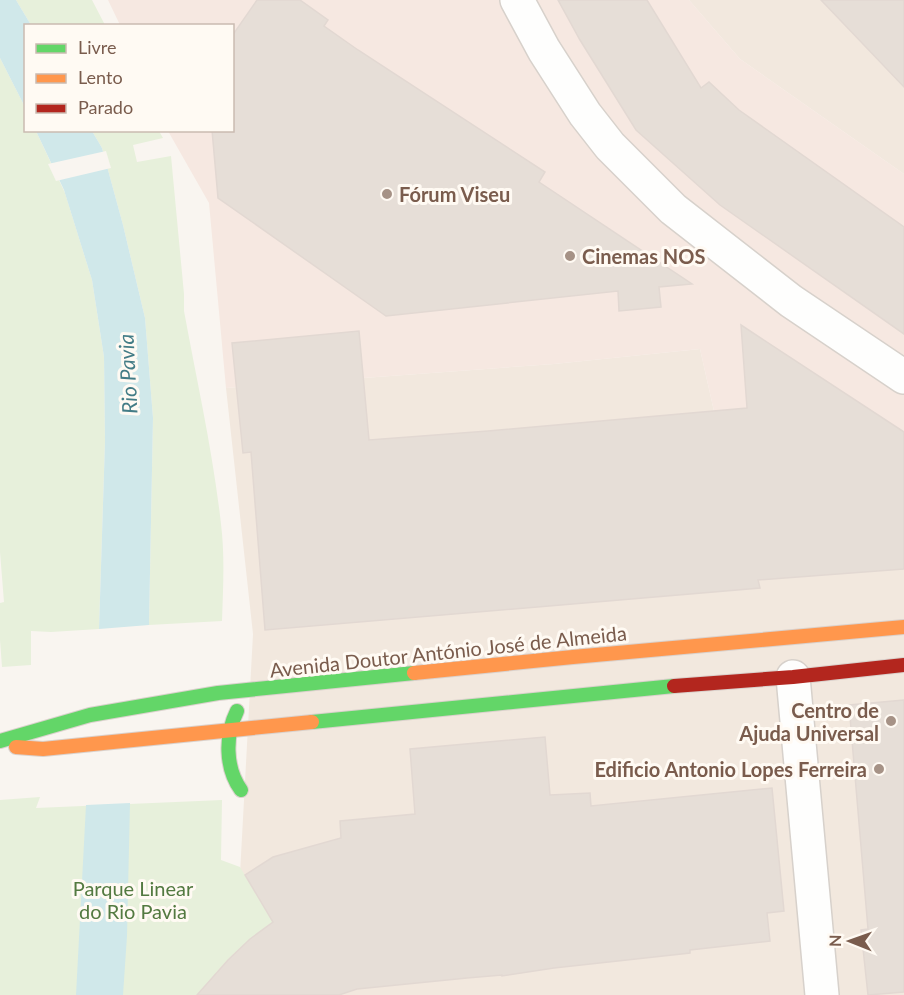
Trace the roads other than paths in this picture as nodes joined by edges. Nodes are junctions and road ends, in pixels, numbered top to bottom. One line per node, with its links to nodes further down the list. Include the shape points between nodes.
1 (517, 0): 2 (street, via 585,114 610,146 673,209 808,314)
2 (904, 377)
3 (904, 627): 6 (main road, Avenida Doutor António José de Almeida)
4 (904, 664): 5 (main road)
5 (798, 669): 9 (main road, via 666,687); 13 (street)
6 (368, 679): 7 (main road); 10 (main road, Avenida Doutor António José de Almeida, via 218,693 90,716)
7 (326, 694)
8 (244, 705): 9 (main road)
9 (226, 732): 11 (main road, via 43,749); 12 (main road, via 231,771)
10 (0, 741)
11 (0, 747)
12 (241, 790)
13 (822, 995)

